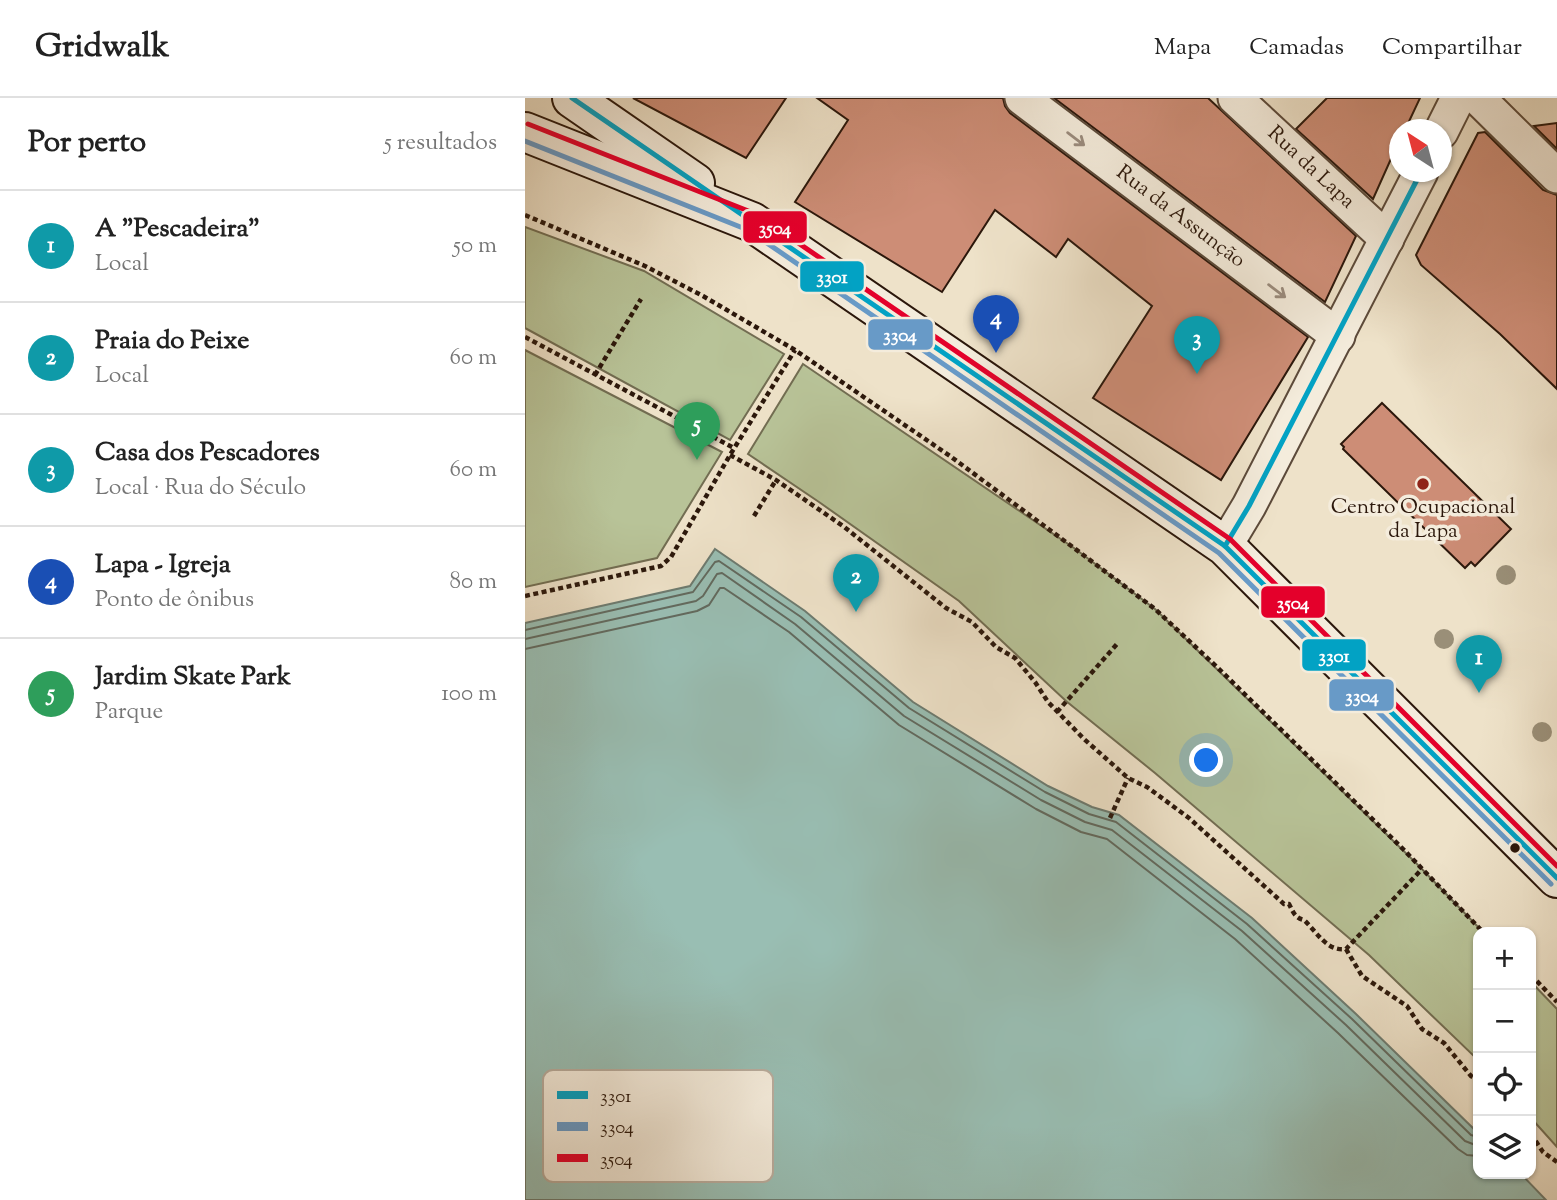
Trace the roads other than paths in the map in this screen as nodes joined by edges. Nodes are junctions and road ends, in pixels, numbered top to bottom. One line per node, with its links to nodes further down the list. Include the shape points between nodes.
1 (572, 98): 10 (main road)
2 (1022, 98): 12 (street, Rua da Assunção, one-way to 12)
3 (1235, 98): 11 (street, Rua da Lapa)
4 (1458, 98): 6 (street)
5 (1478, 98): 8 (street)
6 (1448, 119)
7 (525, 132): 10 (main road)
8 (1557, 176)
9 (1416, 182): 11 (street)
10 (752, 222): 13 (main road)
11 (1387, 239): 12 (street)
12 (1338, 336): 13 (street)
13 (1225, 546): 14 (main road)
14 (1557, 878)

